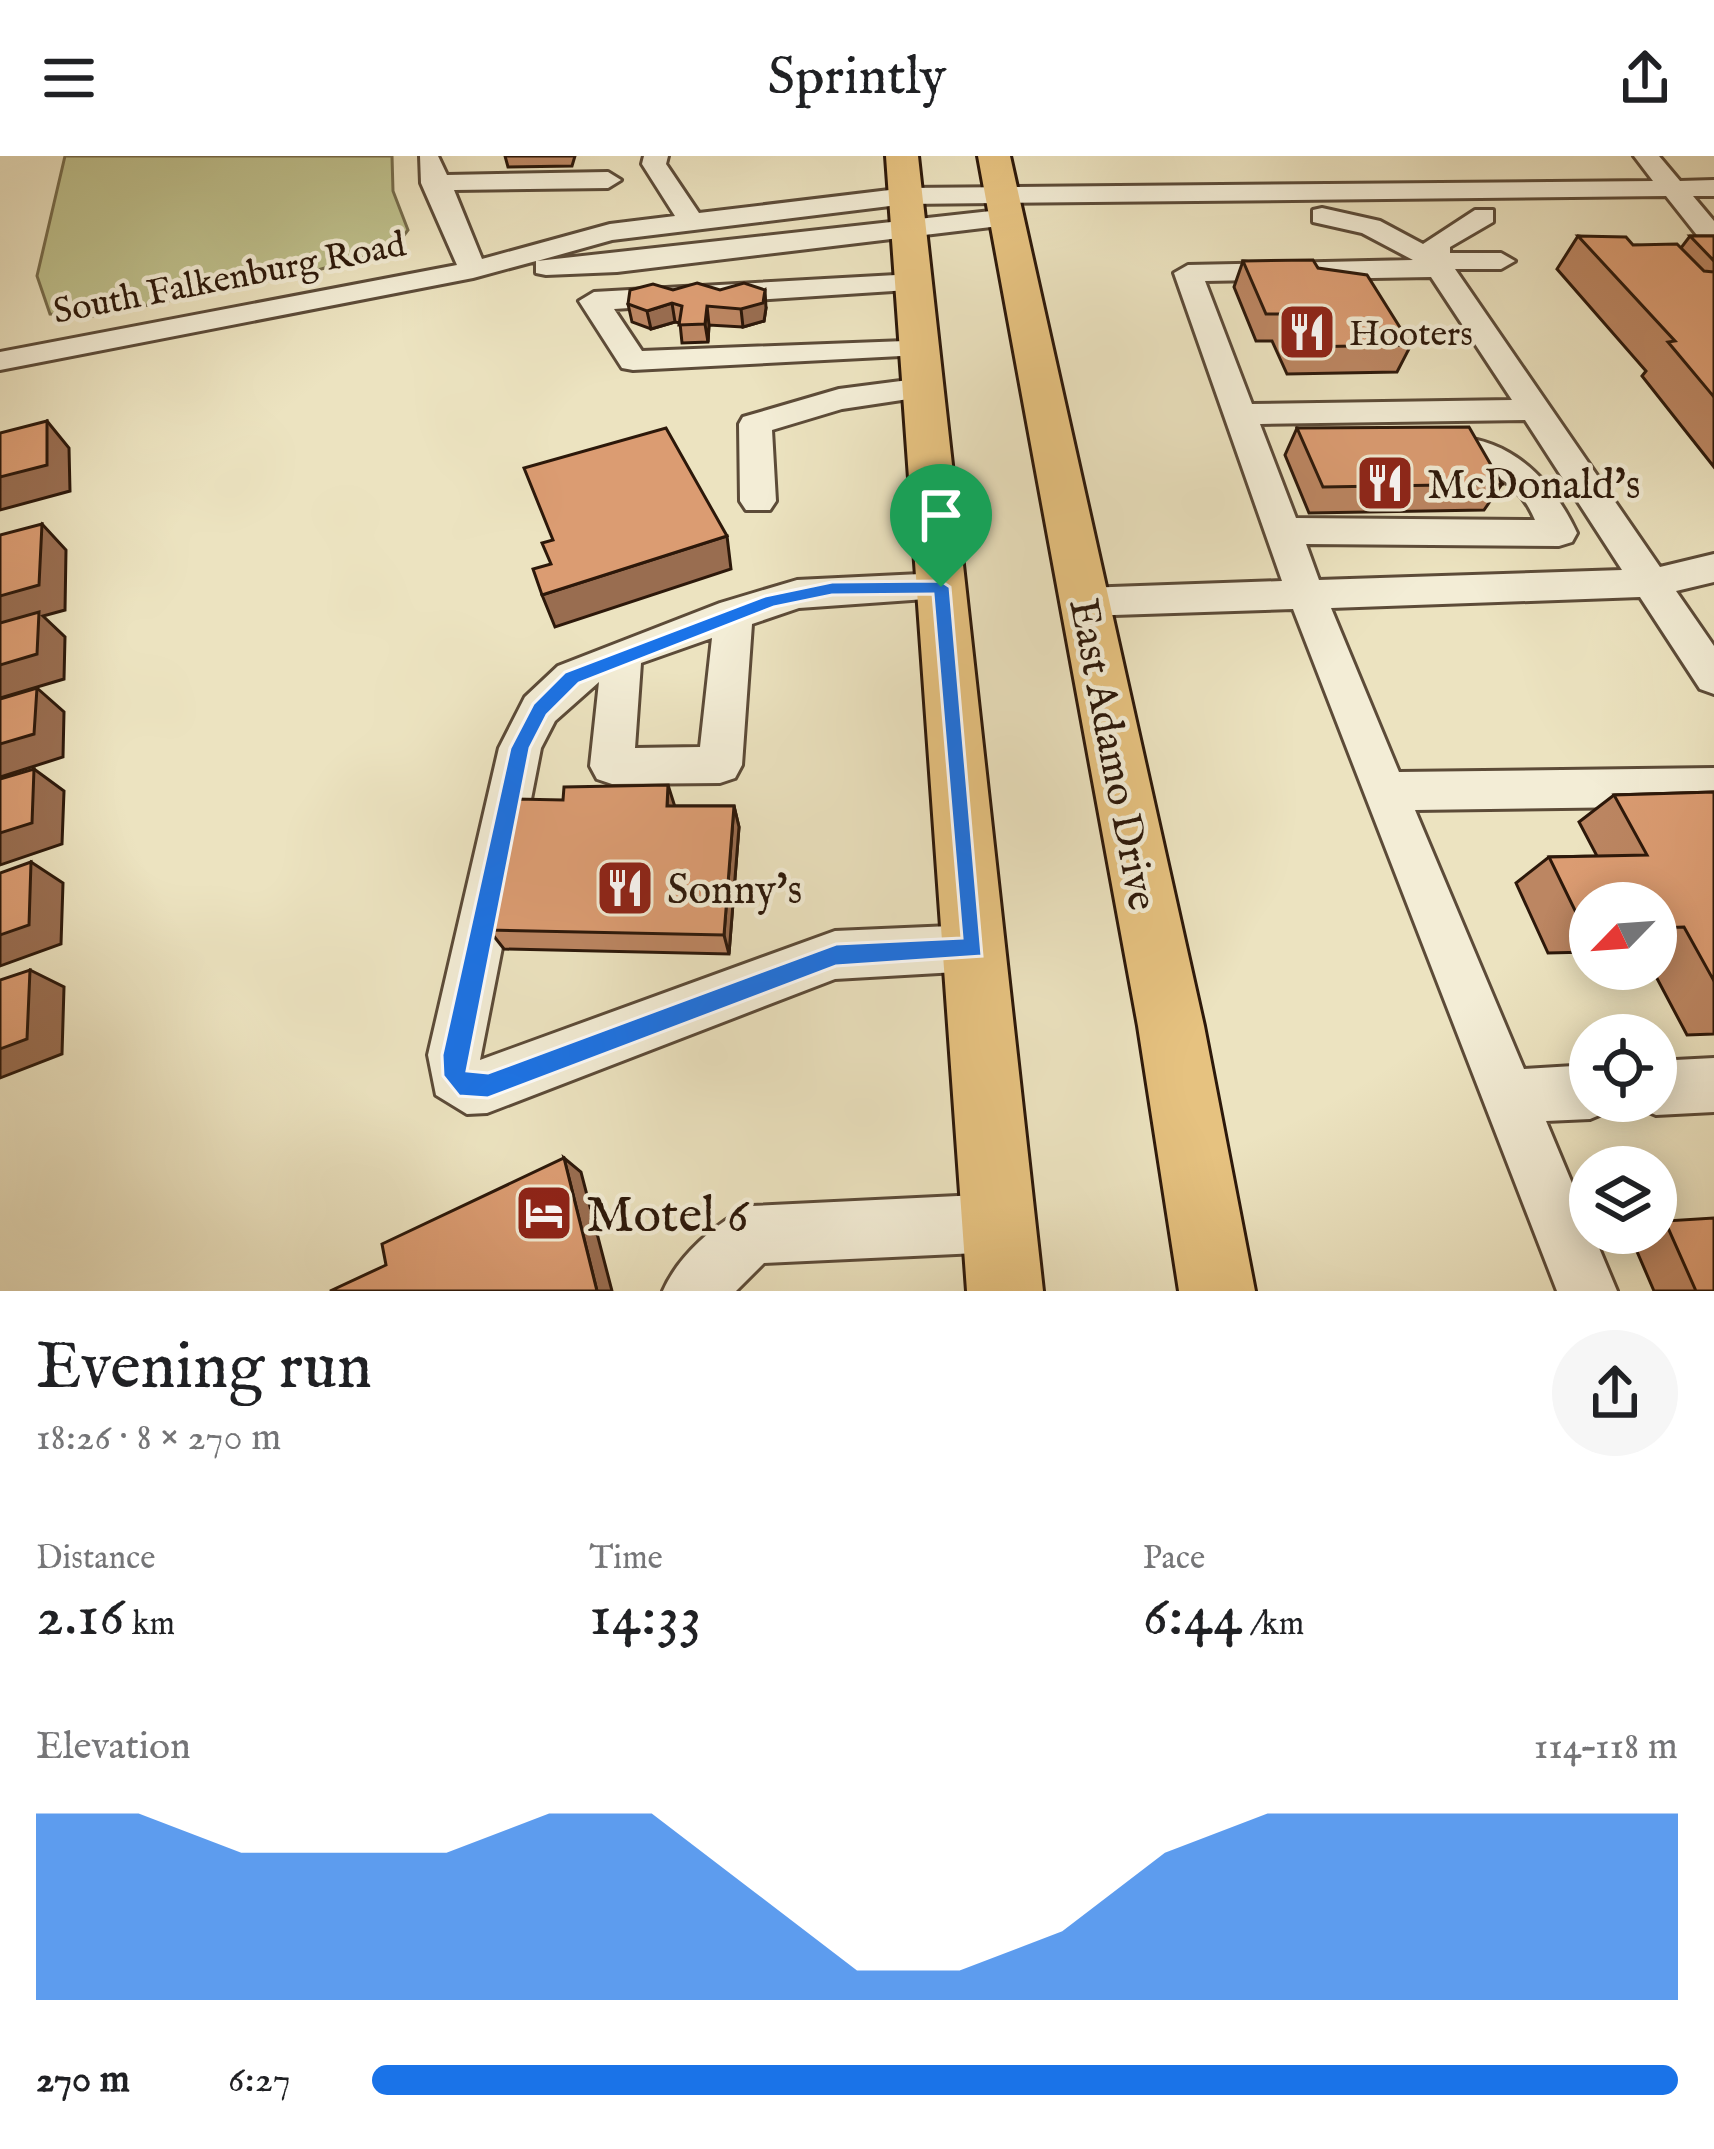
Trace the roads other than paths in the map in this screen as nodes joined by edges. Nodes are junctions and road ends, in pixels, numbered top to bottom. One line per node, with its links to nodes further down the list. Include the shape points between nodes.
1 (656, 156): 16 (street)
2 (902, 156): 12 (main road)
3 (994, 156): 11 (main road, East Adamo Drive)
4 (1617, 156): 9 (street)
5 (1646, 156): 9 (street)
6 (611, 168): 8 (street); 17 (street)
7 (431, 169): 8 (street); 22 (street)
8 (492, 169)
9 (1670, 188): 10 (street, South Falkenburg Road); 11 (street, South Falkenburg Road); 13 (street)
10 (1714, 188)
11 (1004, 206): 12 (street, South Falkenburg Road); 15 (street, South Falkenburg Road); 42 (main road, East Adamo Drive)
12 (908, 212): 16 (street, South Falkenburg Road); 19 (street, South Falkenburg Road); 23 (main road)
13 (1703, 214): 14 (street, South Falkenburg Road); 18 (street)
14 (1484, 215): 15 (street, South Falkenburg Road); 21 (street, via 1437,243)
15 (1322, 216): 21 (street, via 1371,227)
16 (692, 221): 17 (street, South Falkenburg Road)
17 (637, 228): 22 (street, South Falkenburg Road)
18 (1714, 238)
19 (640, 261): 22 (street, South Falkenburg Road); 25 (street)
20 (1501, 261): 21 (street)
21 (1437, 265): 29 (street); 30 (street, via 1188,273)
22 (472, 270): 27 (street, South Falkenburg Road)
23 (914, 283): 24 (street); 28 (main road)
24 (772, 289): 25 (street); 26 (street)
25 (648, 296): 26 (street, via 594,301 634,361)
26 (773, 354): 28 (street)
27 (0, 361)
28 (922, 367): 34 (street, via 755,424); 40 (main road)
29 (1534, 410): 30 (street); 37 (street)
30 (1239, 414): 31 (street)
31 (1252, 450): 32 (street); 35 (street)
32 (1297, 450)
33 (1386, 450): 36 (street, via 1497,457 1521,469)
34 (758, 501)
35 (1283, 531): 36 (street); 41 (street)
36 (1559, 533): 37 (street)
37 (1618, 536): 39 (street)
38 (1714, 568): 39 (street)
39 (1649, 583): 41 (street); 45 (street)
40 (941, 587): 43 (street, via 832,589); 48 (main road)
41 (1305, 592): 42 (street); 47 (street)
42 (1084, 602): 56 (main road, East Adamo Drive)
43 (734, 613): 44 (street); 44 (street, via 720,765 612,766)
44 (622, 654): 48 (street, via 572,677 540,709 520,748 454,1055 455,1076 467,1087 488,1086 836,955)
45 (1714, 678)
46 (1714, 787): 47 (street)
47 (1385, 790): 52 (street)
48 (974, 948): 53 (main road)
49 (1714, 1084): 50 (street)
50 (1677, 1087)
51 (1569, 1093): 52 (street)
52 (1508, 1096): 57 (street)
53 (999, 1223): 54 (street, via 752,1235); 55 (main road)
54 (693, 1291)
55 (1005, 1291)
56 (1217, 1291)
57 (1587, 1291)

